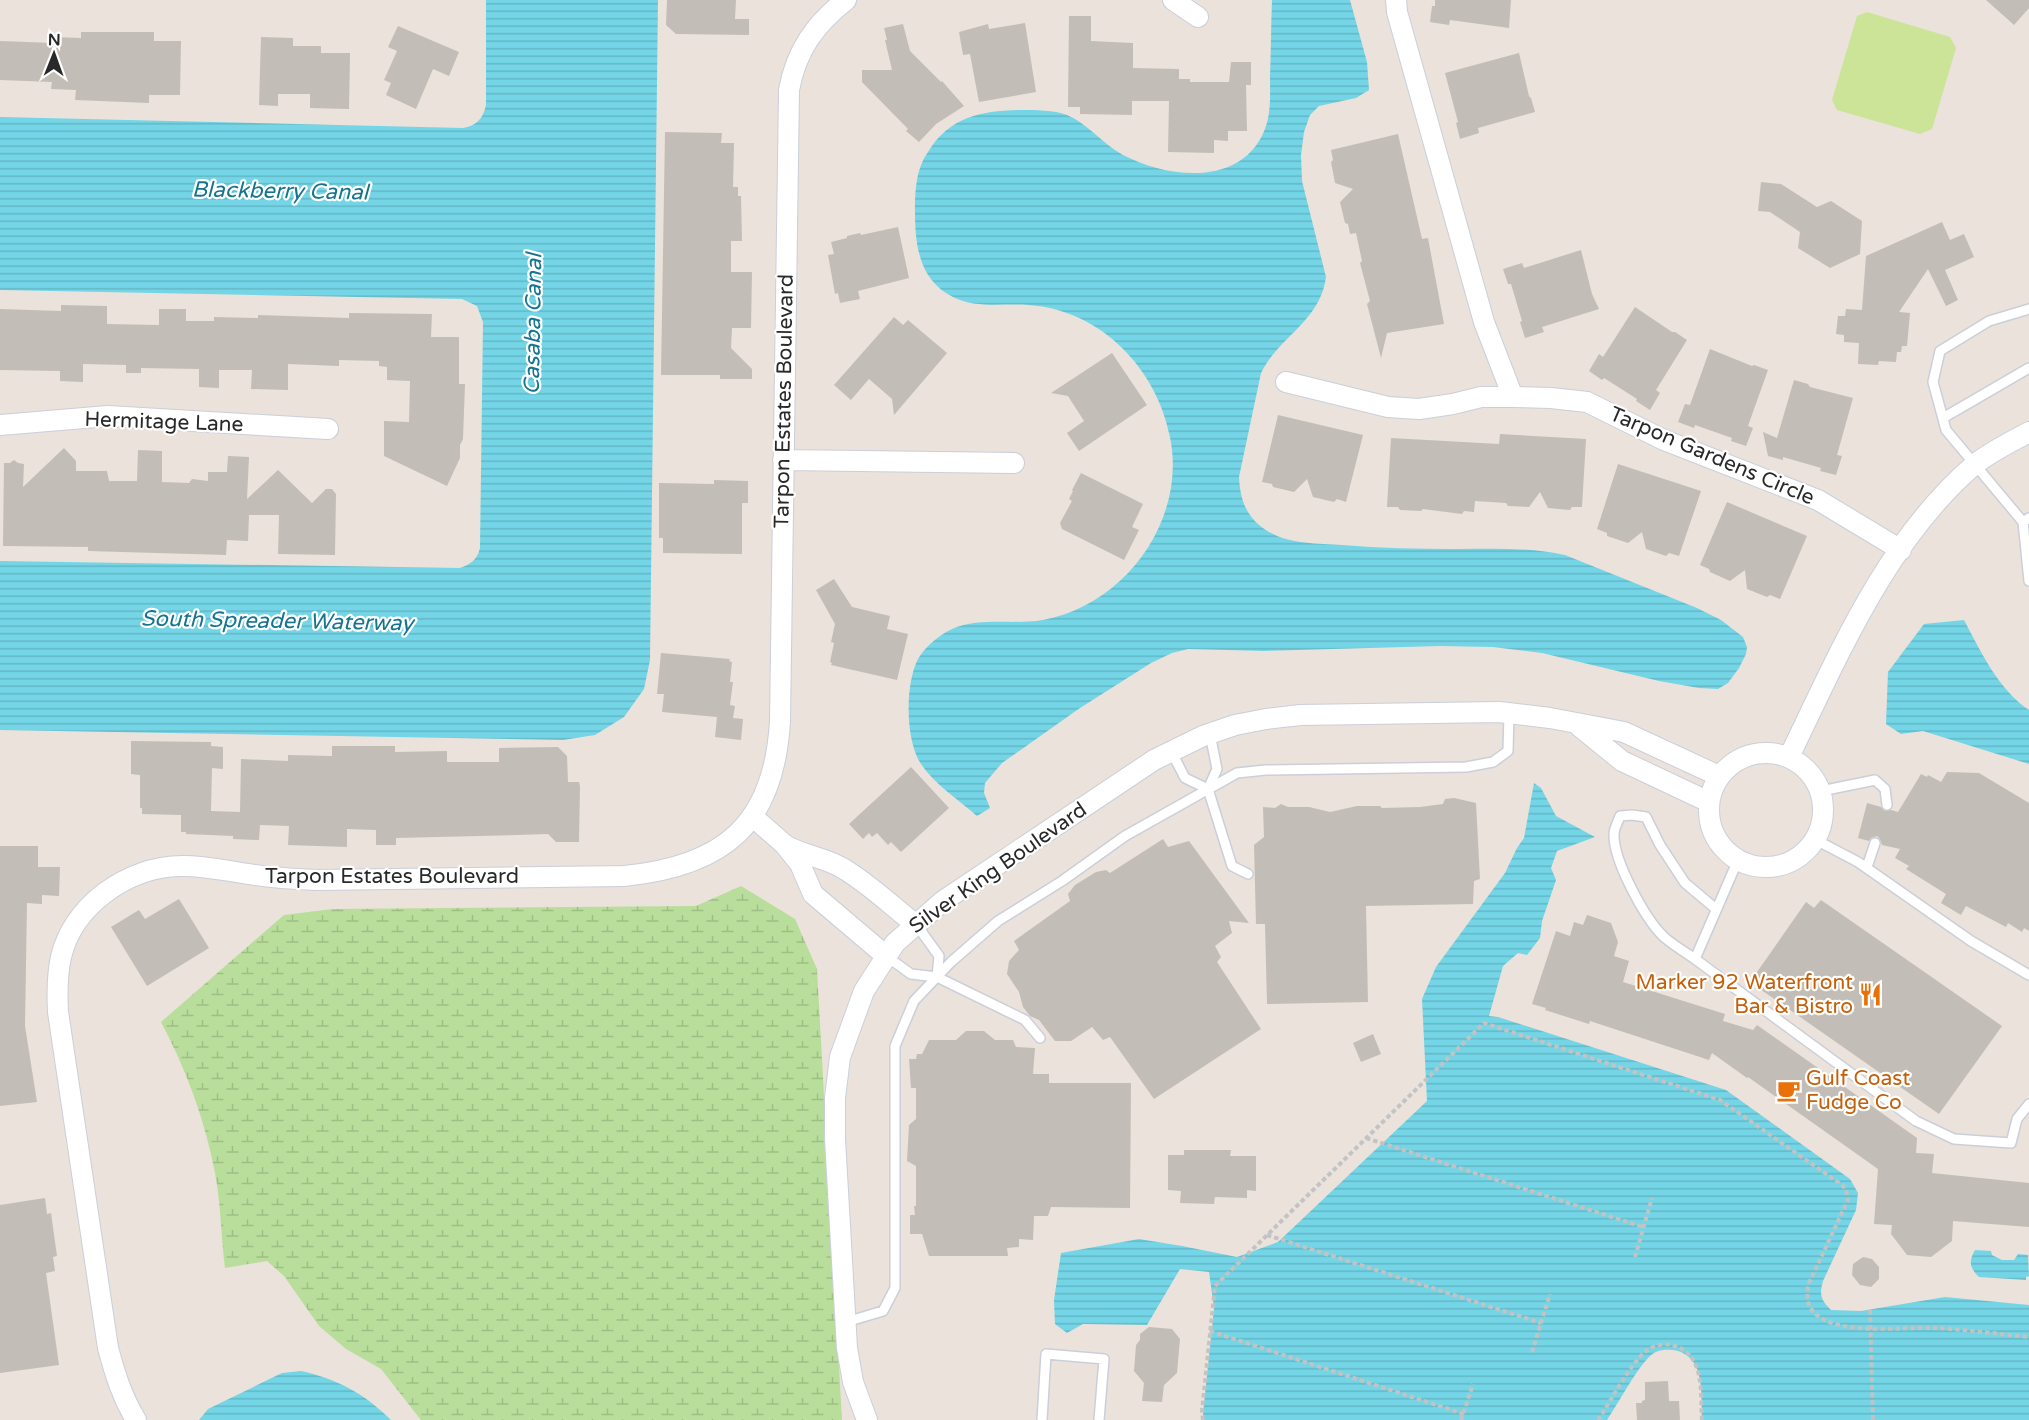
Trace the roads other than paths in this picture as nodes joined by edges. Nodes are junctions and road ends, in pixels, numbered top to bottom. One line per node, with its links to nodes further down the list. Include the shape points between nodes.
1 (846, 0): 13 (street, Tarpon Estates Boulevard, via 803,46 789,90)
2 (1173, 0): 4 (street)
3 (1395, 0): 8 (street, via 1484,322)
4 (1198, 17)
5 (2029, 309): 9 (lane, via 1989,321 1940,351 1933,382)
6 (2029, 368): 9 (lane)
7 (1287, 382): 8 (street, Tarpon Gardens Circle, via 1388,407 1419,409 1481,397)
8 (1513, 397): 17 (street, Tarpon Gardens Circle, via 1587,402 1664,440 1818,500)
9 (1943, 418): 15 (lane, via 1946,430)
10 (0, 425): 11 (street, Hermitage Lane, via 108,416)
11 (328, 429)
12 (2029, 432): 15 (street)
13 (783, 460): 14 (street); 29 (street, Tarpon Estates Boulevard, via 779,745 775,766)
14 (1014, 463)
15 (1976, 464): 16 (lane); 17 (street, via 1932,506)
16 (2026, 520): 18 (lane)
17 (1901, 550): 23 (street, via 1862,609)
18 (2029, 578)
19 (1509, 713): 20 (street, Silver King Boulevard); 21 (street, Silver King Boulevard, via 1300,715 1235,725); 25 (lane, via 1508,751 1493,762 1466,767 1266,770 1237,773)
20 (1576, 724): 24 (street, Silver King Boulevard, via 1624,732); 27 (street, Silver King Boulevard, via 1622,761)
21 (1210, 734): 22 (street, Silver King Boulevard); 25 (lane, via 1217,769)
22 (1171, 751): 25 (lane, via 1185,778); 37 (street, Silver King Boulevard)
23 (1789, 757): 24 (street, via 1770,752 1751,754 1733,762); 26 (street, via 1803,765)
24 (1719, 776): 27 (street)
25 (1208, 789): 35 (lane, via 1232,866); 41 (lane, via 1125,836 998,921)
26 (1821, 791): 28 (lane, via 1875,780 1884,789); 30 (street, via 1824,808)
27 (1709, 802): 33 (street, via 1714,836)
28 (1887, 805)
29 (753, 817): 32 (street); 45 (street, Tarpon Estates Boulevard, via 743,829 700,859 654,873 317,880 180,866 132,876 90,905 61,956 58,1012 108,1348 116,1380)
30 (1816, 840): 33 (street, via 1789,863 1754,866); 34 (lane)
31 (1875, 843): 34 (lane)
32 (784, 844): 37 (street, via 844,869); 38 (street, via 800,864 813,894)
33 (1738, 860): 36 (lane)
34 (1866, 867): 40 (lane, via 1971,941)
35 (1248, 874)
36 (1716, 909): 39 (lane); 39 (lane, via 1685,883 1646,817 1620,816 1614,831 1615,848 1626,877 1664,937)
37 (915, 924): 38 (street, Silver King Boulevard); 41 (lane, via 939,956)
38 (886, 956): 41 (lane, via 911,975); 44 (street, Silver King Boulevard, via 864,991 840,1057 835,1139)
39 (1695, 959): 43 (lane, via 1917,1121 1954,1139 2010,1143 2017,1119)
40 (2029, 974)
41 (937, 977): 42 (lane, via 1024,1020); 44 (lane, via 914,1000 895,1046 895,1288 883,1311)
42 (1040, 1038)
43 (2029, 1104)
44 (846, 1322): 46 (street, Silver King Boulevard, via 853,1382)
45 (136, 1420)
46 (867, 1420)
47 (1042, 1420): 48 (lane, via 1046,1354 1104,1359)
48 (1100, 1420)

